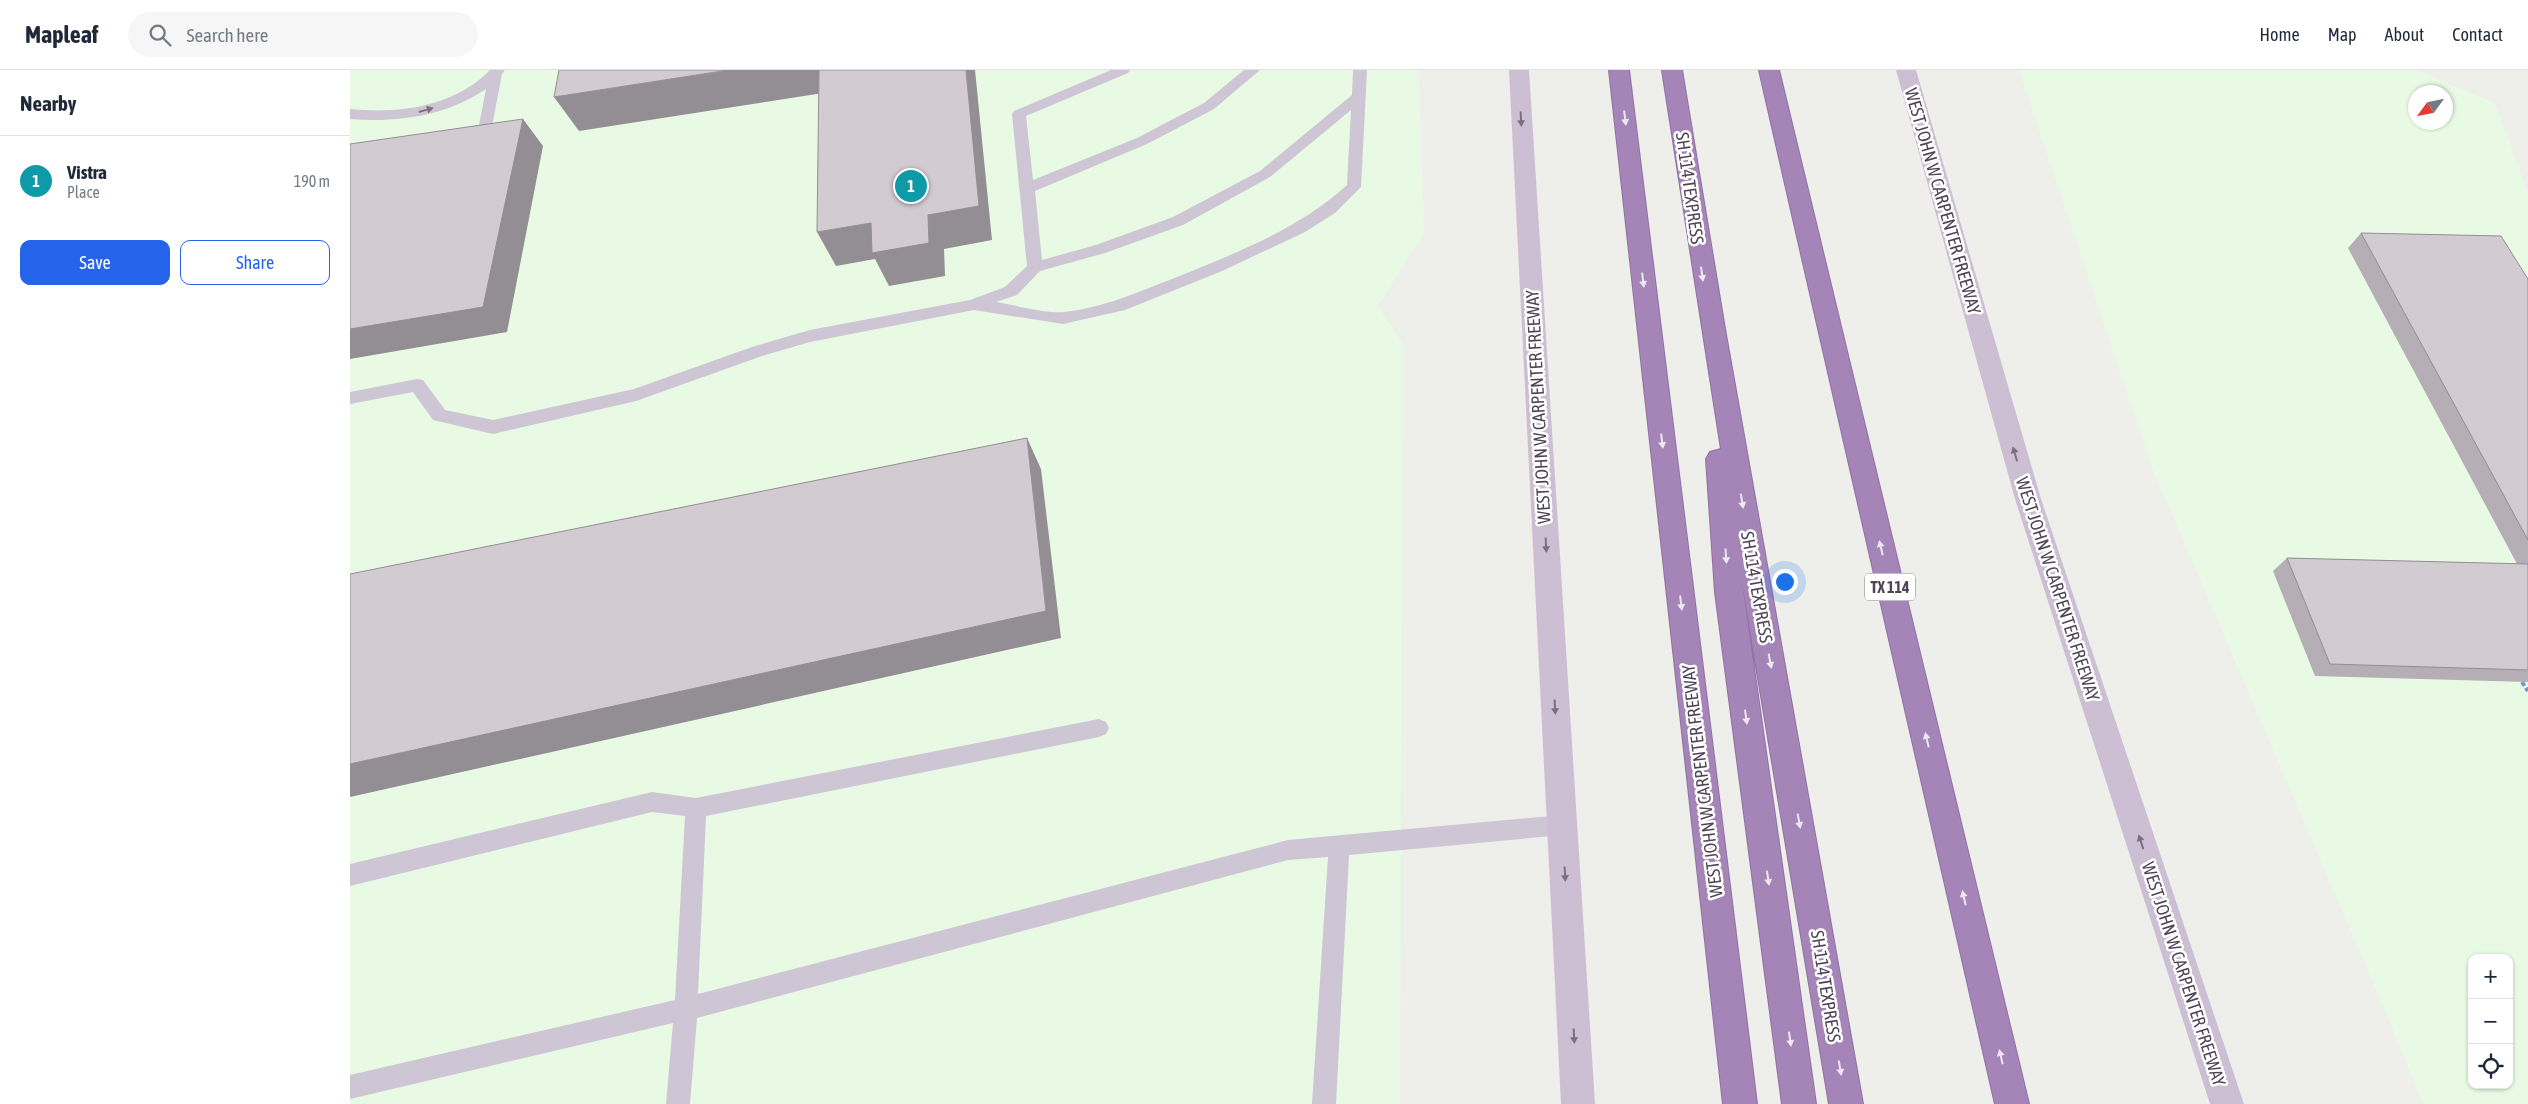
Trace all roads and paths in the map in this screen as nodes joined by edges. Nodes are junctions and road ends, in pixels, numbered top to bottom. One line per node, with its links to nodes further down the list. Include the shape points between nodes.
1 (1123, 70): 13 (lane, via 1019,114)
2 (1253, 70): 13 (lane, via 1209,106 1142,141)
3 (1360, 70): 10 (lane)
4 (1519, 70): 22 (main road, WEST JOHN W CARPENTER FREEWAY, one-way to 22)
5 (1619, 70): 30 (highway, WEST JOHN W CARPENTER FREEWAY, one-way to 30)
6 (1672, 70): 15 (highway, SH 114 TEXPRESS, one-way to 15)
7 (1769, 70): 33 (highway, TX 114, one-way to 7)
8 (1906, 70): 34 (main road, WEST JOHN W CARPENTER FREEWAY, one-way to 8, via 2028,499)
9 (497, 72): 11 (lane, one-way to 9, via 378,118 443,105 473,91); 12 (lane, via 486,129)
10 (1359, 96): 14 (lane, via 1265,174 1178,221 1100,249); 16 (lane, via 1354,188 1330,210 1300,228 1216,268 1125,304 1064,318)
11 (350, 114)
12 (449, 135)
13 (1026, 189): 14 (lane)
14 (1034, 267): 16 (lane, via 1011,291)
15 (1706, 298): 31 (highway, one-way to 31, via 1729,592); 32 (highway, SH 114 TEXPRESS, one-way to 32)
16 (972, 305): 17 (lane, via 810,336 636,395 493,427 439,415 417,385)
17 (350, 398)
18 (2522, 682): 19 (path)
19 (2528, 691)
20 (1099, 728): 21 (lane)
21 (696, 808): 24 (lane, via 652,802); 25 (lane)
22 (1562, 825): 23 (lane); 29 (main road, WEST JOHN W CARPENTER FREEWAY, one-way to 29)
23 (1338, 846): 25 (lane, via 1288,850); 28 (lane)
24 (350, 875)
25 (686, 1009): 26 (lane); 27 (lane)
26 (350, 1087)
27 (678, 1104)
28 (1324, 1104)
29 (1578, 1104)
30 (1740, 1104)
31 (1799, 1104)
32 (1846, 1104)
33 (2012, 1104)
34 (2227, 1104)

